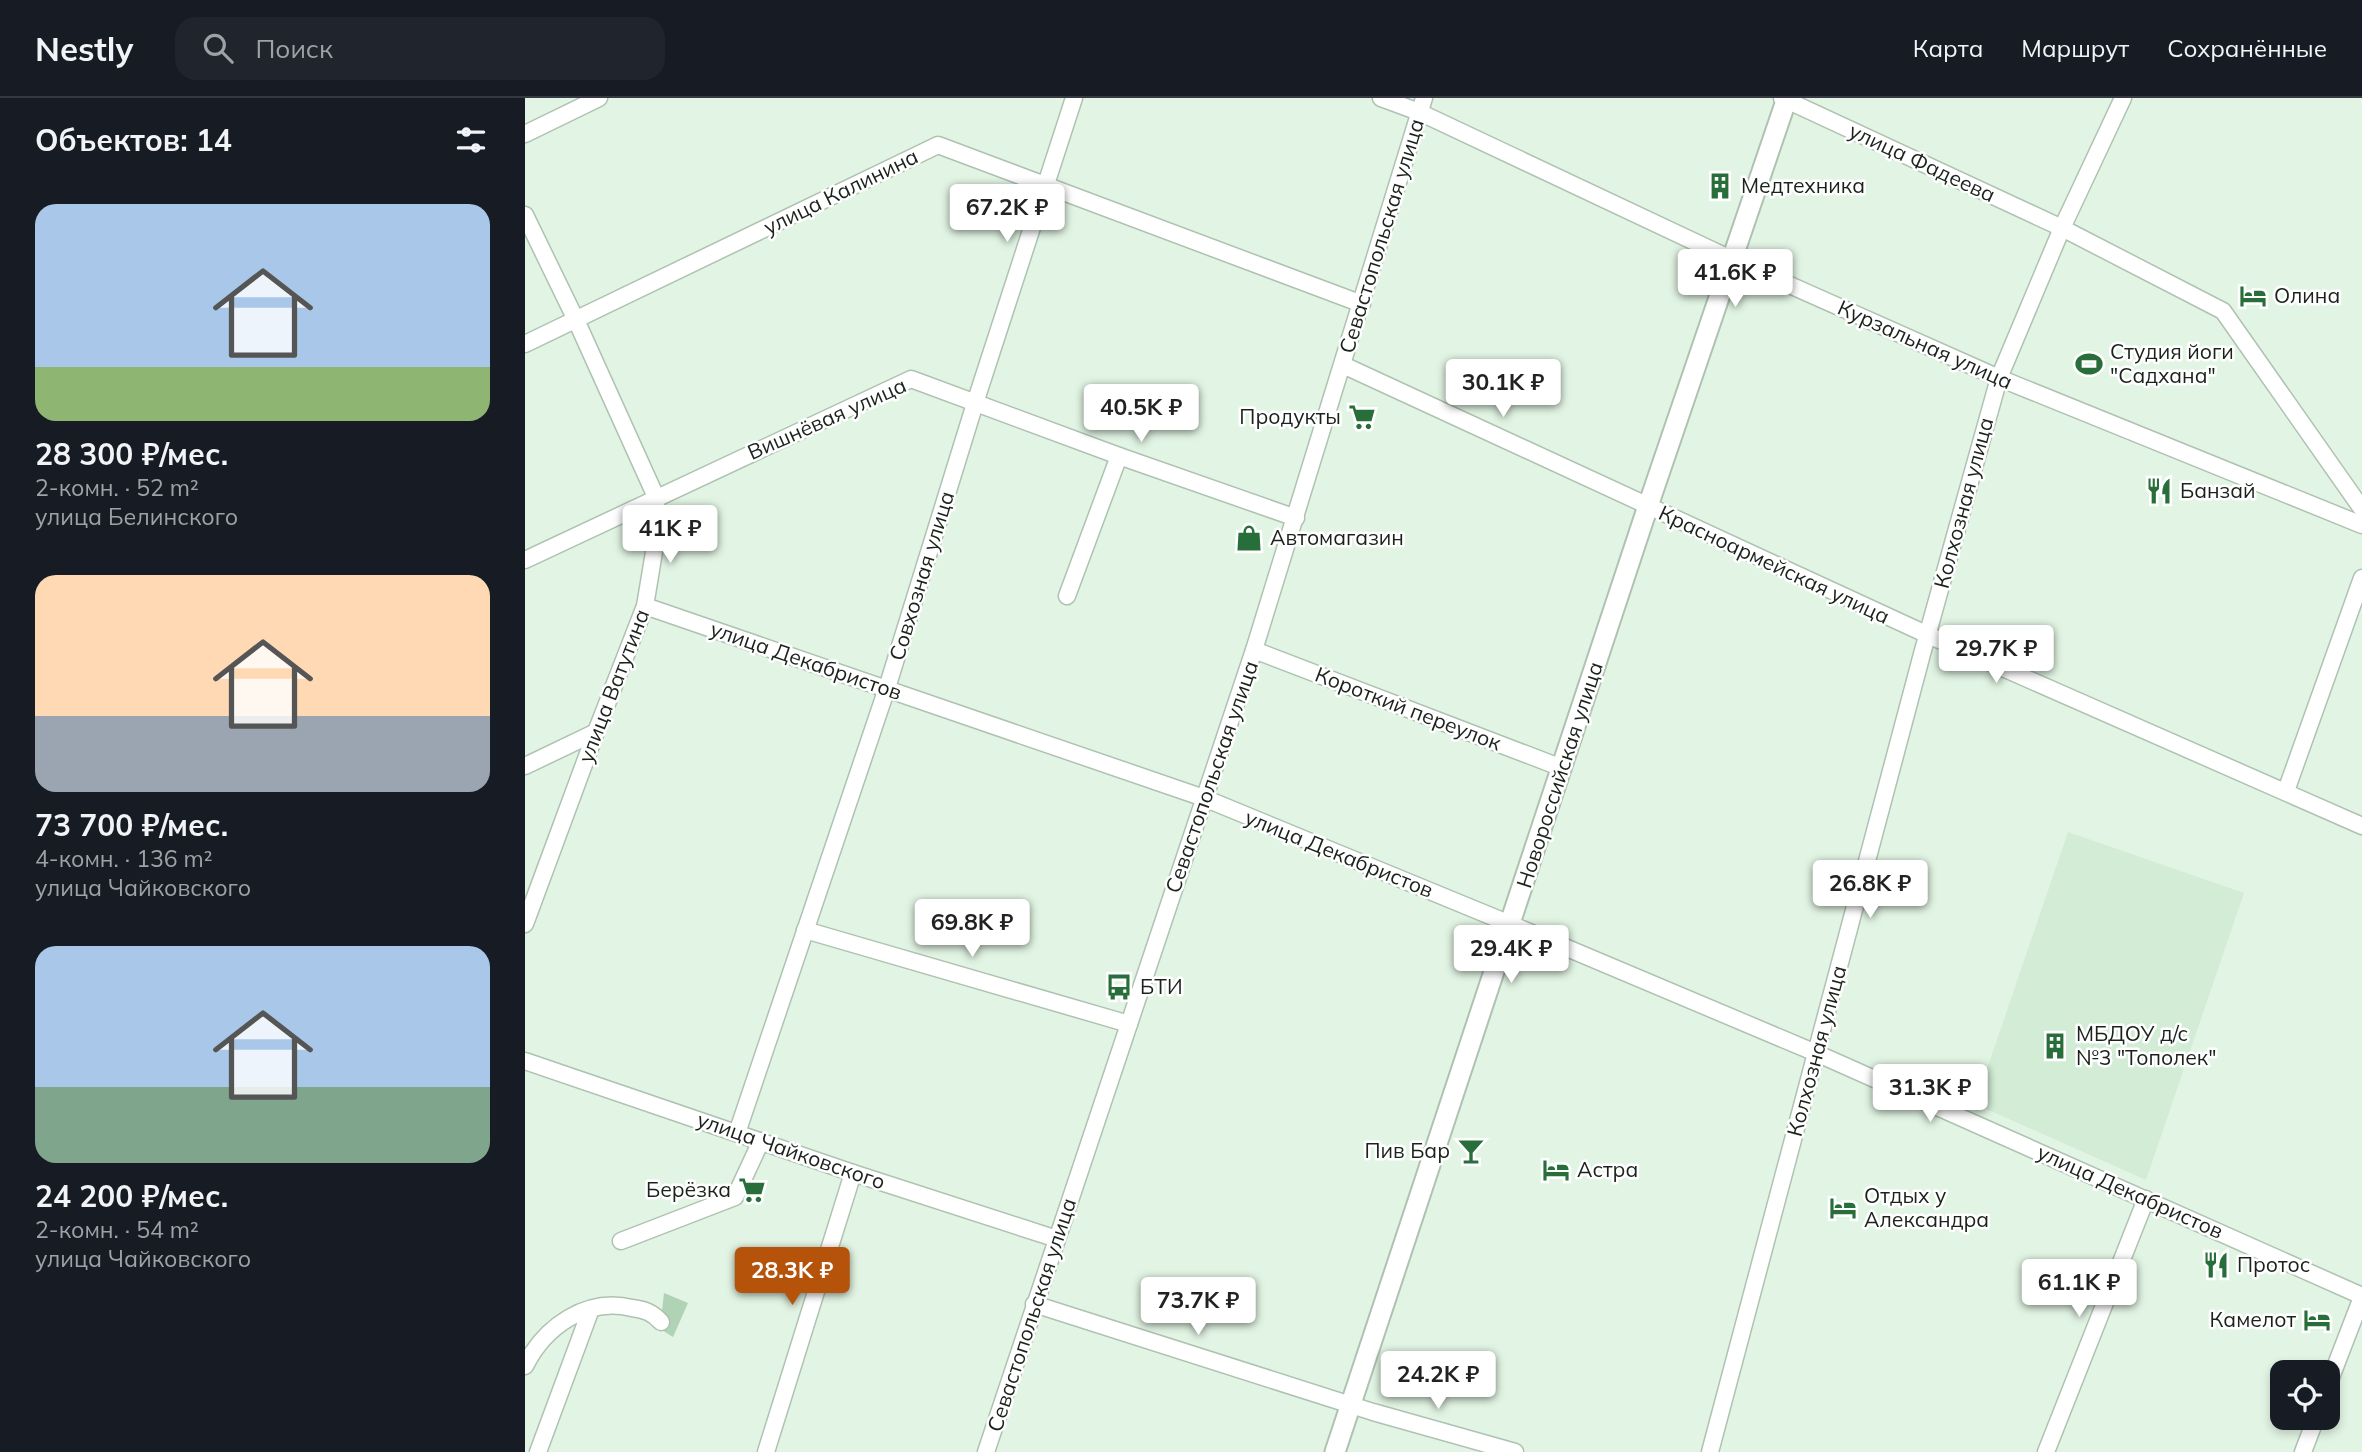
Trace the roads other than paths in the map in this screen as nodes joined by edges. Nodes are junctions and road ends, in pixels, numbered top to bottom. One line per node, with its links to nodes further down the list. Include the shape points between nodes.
1 (599, 98): 7 (street)
2 (1074, 98): 8 (street, Совхозная улица)
3 (1381, 98): 6 (street, Курзальная улица)
4 (2123, 98): 10 (street, Колхозная улица)
5 (1785, 99): 10 (street, улица Фадеева); 11 (street, Новороссийская улица)
6 (1422, 105): 11 (street, Курзальная улица); 12 (street, Севастопольская улица)
7 (525, 134)
8 (1045, 186): 12 (street, улица Калинина); 13 (street, улица Калинина, via 938,145); 17 (street, Совхозная улица)
9 (525, 215): 13 (street, улица Ватутина)
10 (2062, 228): 16 (street, Колхозная улица); 21 (street, via 2223,311)
11 (1731, 260): 16 (street, Курзальная улица); 20 (street, Новороссийская улица)
12 (1362, 304): 15 (street, Севастопольская улица)
13 (576, 320): 14 (street, улица Калинина); 19 (street, улица Ватутина)
14 (525, 344)
15 (1343, 365): 20 (street, Красноармейская улица); 22 (street, Севастопольская улица)
16 (1999, 378): 23 (street, Курзальная улица); 28 (street, Колхозная улица)
17 (975, 402): 18 (street, Вишнёвая улица); 19 (street, Вишнёвая улица, via 911,379); 30 (street, Совхозная улица)
18 (1119, 456): 22 (street, Вишнёвая улица); 26 (street)
19 (656, 498): 24 (street, Вишнёвая улица); 27 (street, улица Ватутина, via 657,534)
20 (1648, 506): 28 (street, Красноармейская улица); 33 (street, Новороссийская улица)
21 (2362, 509)
22 (1296, 517): 29 (street, Севастопольская улица)
23 (2362, 525)
24 (525, 560)
25 (2362, 578): 34 (street)
26 (1067, 596)
27 (645, 606): 30 (street, улица Декабристов); 31 (street, улица Ватутина)
28 (1928, 635): 34 (street, Красноармейская улица); 41 (street, Колхозная улица)
29 (1254, 650): 33 (street, Короткий переулок); 35 (street, Севастопольская улица)
30 (887, 688): 35 (street, улица Декабристов); 39 (street, Совхозная улица)
31 (596, 732): 32 (street); 37 (street, улица Ватутина)
32 (525, 766)
33 (1562, 768): 38 (street, Новороссийская улица)
34 (2286, 791): 36 (street, Красноармейская улица)
35 (1204, 798): 38 (street, улица Декабристов); 40 (street, Севастопольская улица)
36 (2362, 826)
37 (525, 924)
38 (1510, 924): 41 (street, улица Декабристов); 55 (street, Новороссийская улица)
39 (805, 930): 40 (street); 43 (street, Совхозная улица)
40 (1129, 1024): 47 (street, Севастопольская улица)
41 (1816, 1053): 46 (street, улица Декабристов); 62 (street, Колхозная улица)
42 (525, 1060): 43 (street, улица Чайковского)
43 (737, 1133): 44 (street, улица Чайковского)
44 (761, 1141): 45 (street, улица Чайковского); 48 (street, via 735,1197)
45 (853, 1173): 47 (street, улица Чайковского); 58 (street)
46 (2146, 1199): 49 (street, улица Декабристов); 63 (street)
47 (1057, 1239): 50 (street, Севастопольская улица)
48 (621, 1241)
49 (2362, 1296): 53 (street)
50 (1034, 1304): 55 (street); 59 (street, Севастопольская улица)
51 (591, 1309): 52 (street, via 614,1303 652,1312); 54 (street, via 579,1311 548,1332); 57 (street)
52 (660, 1322)
53 (2338, 1360)
54 (525, 1366)
55 (1350, 1405): 60 (street, Новороссийская улица); 61 (street)
56 (2311, 1430): 64 (street)
57 (538, 1452)
58 (766, 1452)
59 (986, 1452)
60 (1335, 1452)
61 (1515, 1452)
62 (1710, 1452)
63 (2046, 1452)
64 (2303, 1452)

